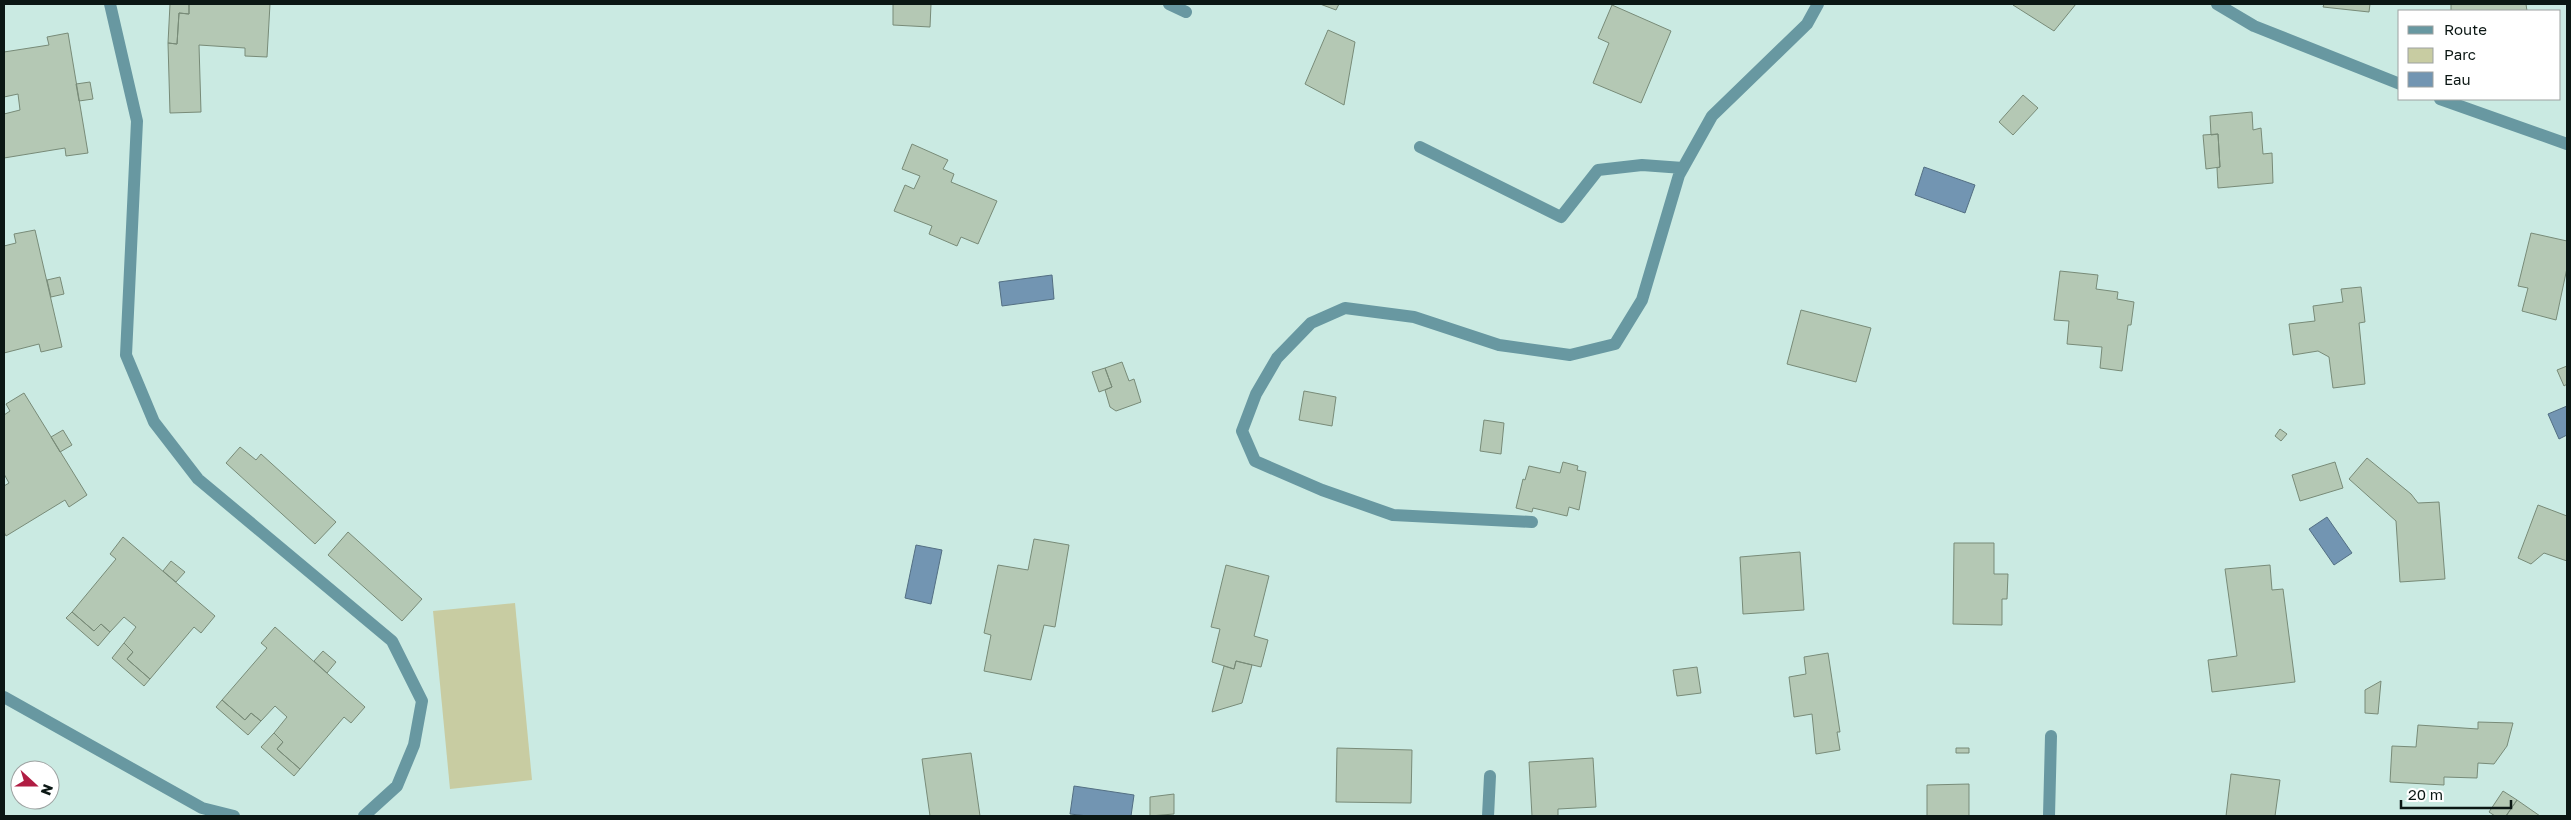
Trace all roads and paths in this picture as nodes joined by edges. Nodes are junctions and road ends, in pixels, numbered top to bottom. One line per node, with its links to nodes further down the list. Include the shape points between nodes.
1 (110, 4): 16 (street, via 138,121 126,355 154,422 198,479 392,641 422,701 414,745 397,786)
2 (1170, 4): 5 (street)
3 (1818, 4): 10 (street, via 1807,24 1712,116)
4 (2217, 4): 6 (street, via 2254,26)
5 (1186, 12)
6 (2398, 83)
7 (2443, 100): 8 (street)
8 (2567, 144)
9 (1420, 147): 10 (street, via 1561,217 1598,170 1642,164)
10 (1684, 168): 11 (street, via 1679,175 1642,300 1615,344 1570,355 1508,347 1414,317 1345,308 1311,323 1278,358 1256,394 1242,431 1255,461 1322,490 1393,515)
11 (1532, 522)
12 (4, 697): 15 (street, via 202,808)
13 (2051, 736): 18 (street)
14 (1490, 776): 17 (street)
15 (234, 816)
16 (364, 816)
17 (1488, 816)
18 (2049, 816)

